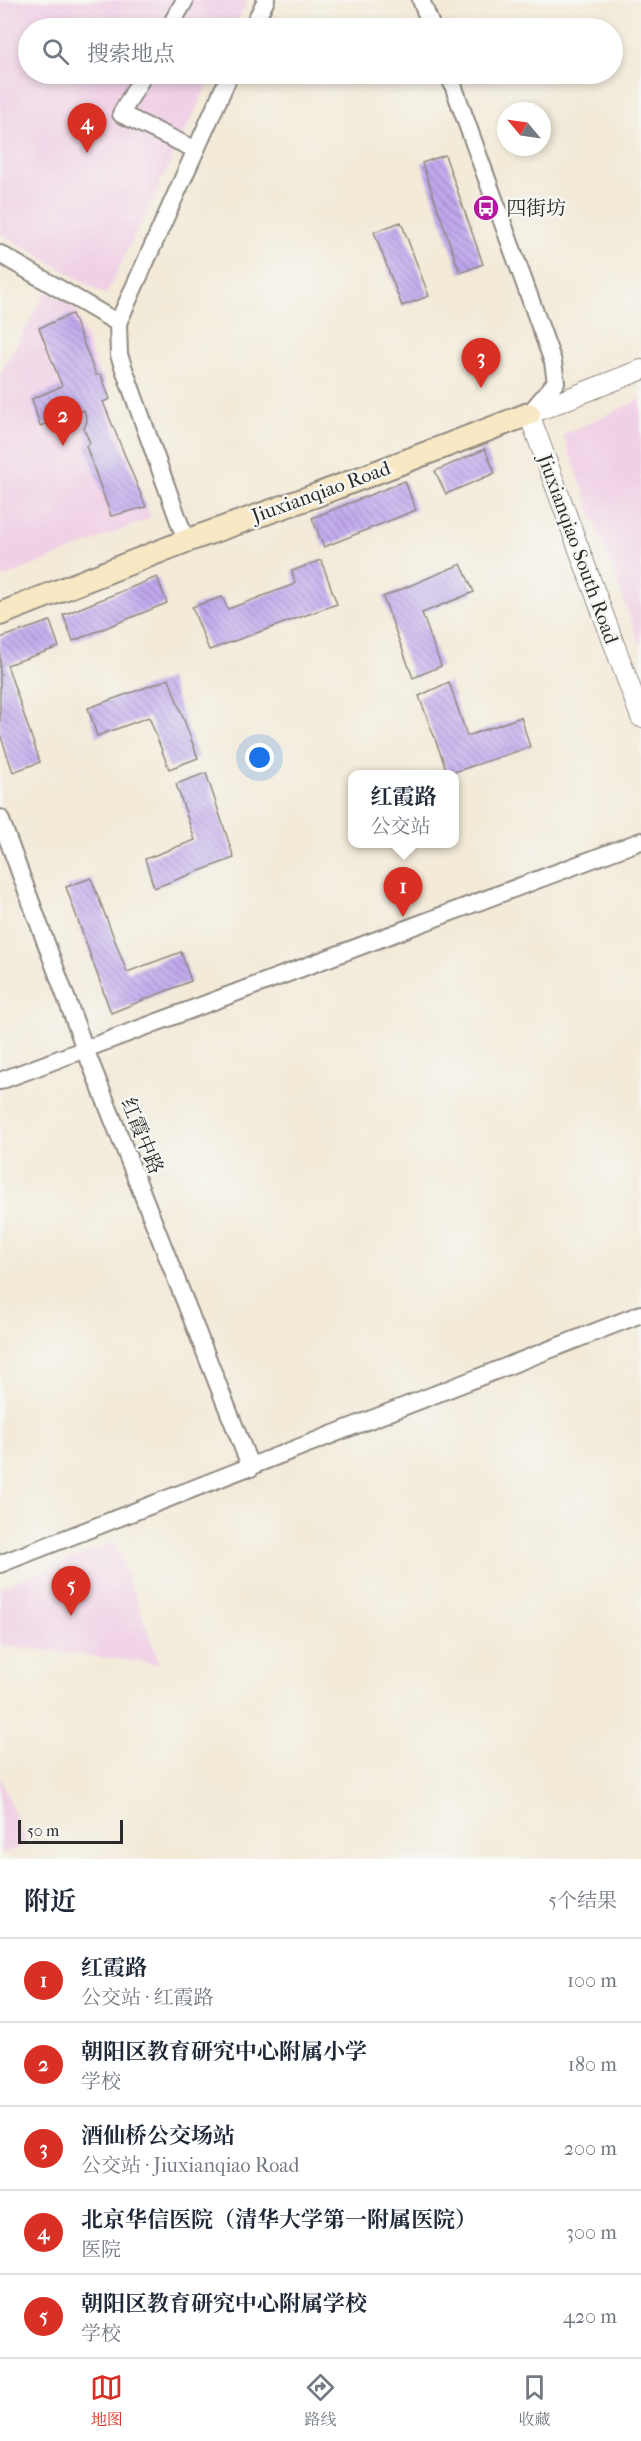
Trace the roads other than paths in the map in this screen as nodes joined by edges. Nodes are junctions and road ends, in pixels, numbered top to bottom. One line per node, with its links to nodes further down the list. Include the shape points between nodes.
1 (185, 0): 4 (street)
2 (266, 0): 5 (street)
3 (421, 0): 6 (street)
4 (175, 18)
5 (257, 18)
6 (428, 18)
7 (138, 84): 10 (street, via 121,114)
8 (225, 84): 10 (street)
9 (453, 84): 14 (street, via 553,362 556,382)
10 (194, 149): 12 (street)
11 (0, 254): 12 (street)
12 (118, 323): 15 (street, via 119,355)
13 (641, 370): 14 (street, Jiuxianqiao Road)
14 (529, 414): 15 (main road, Jiuxianqiao Road); 17 (street, Jiuxianqiao South Road)
15 (186, 541): 16 (main road, Jiuxianqiao Road)
16 (0, 614)
17 (641, 717)
18 (0, 818): 20 (street, 红霞中路)
19 (641, 841): 20 (street)
20 (85, 1049): 21 (street); 23 (street, 红霞中路)
21 (0, 1081)
22 (641, 1314): 23 (street)
23 (251, 1468): 24 (street)
24 (0, 1564)

